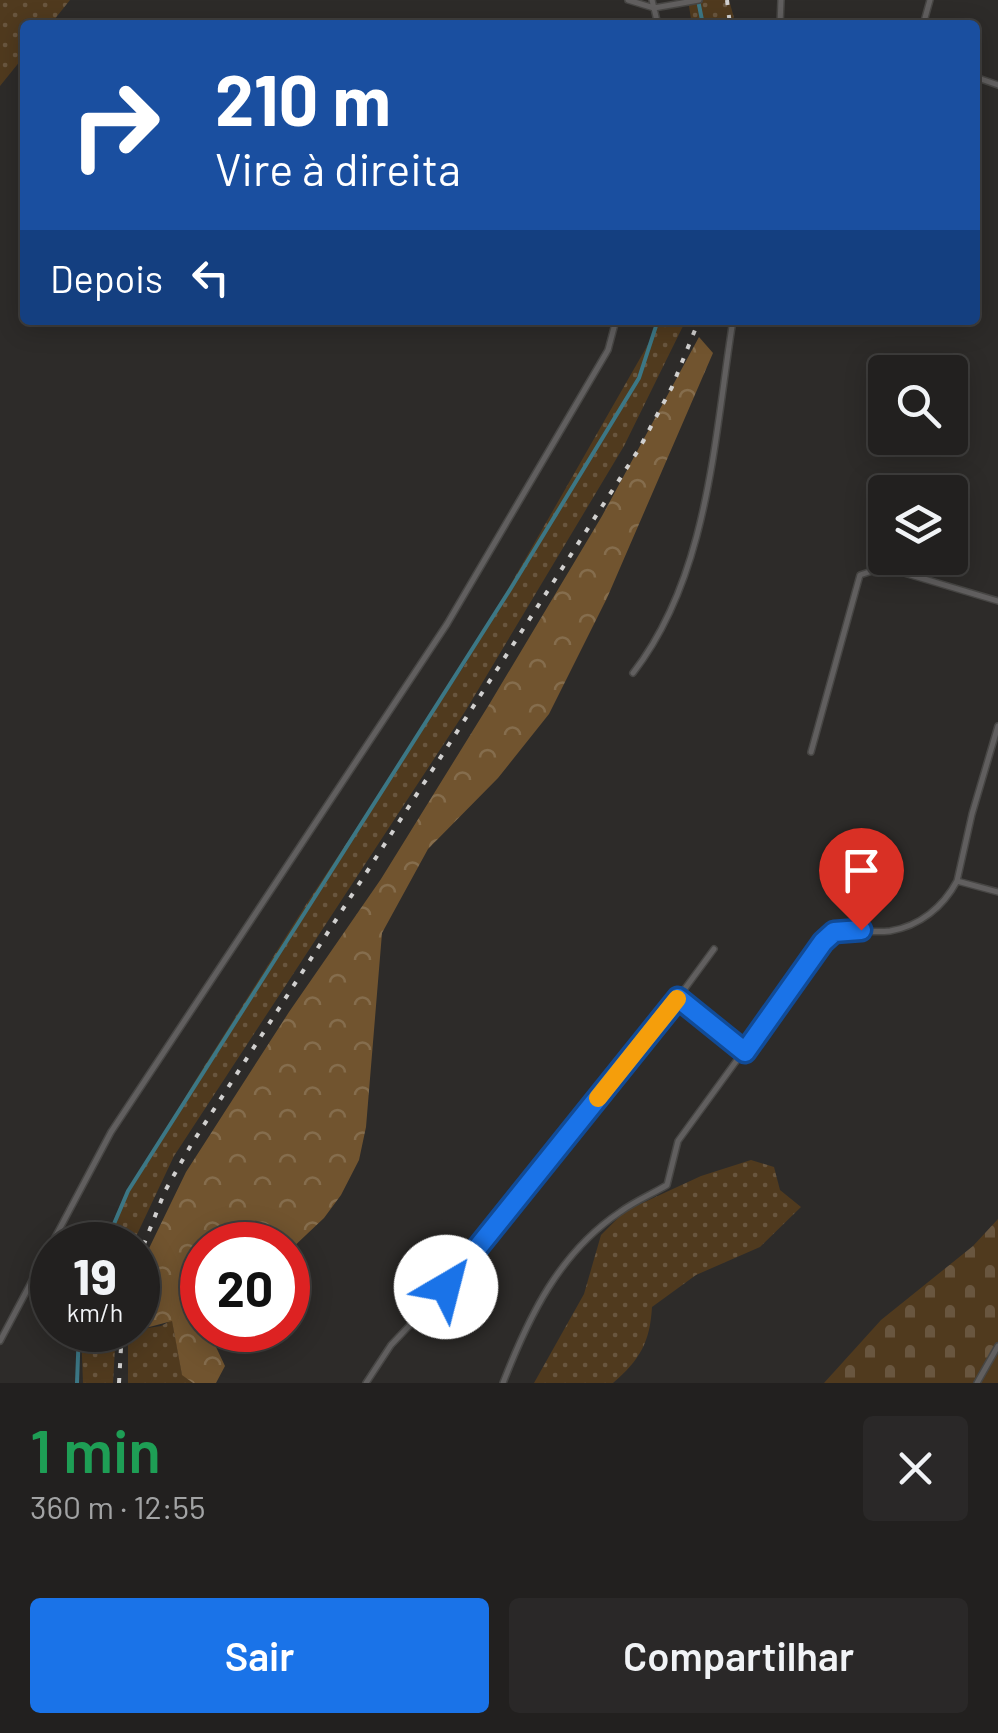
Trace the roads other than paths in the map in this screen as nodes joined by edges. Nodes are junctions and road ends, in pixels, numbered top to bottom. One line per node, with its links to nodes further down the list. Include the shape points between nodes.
1 (628, 0): 3 (lane)
2 (699, 0): 3 (lane)
3 (653, 4)
4 (615, 325): 15 (lane, via 608,350 447,624 110,1132)
5 (732, 325): 7 (lane, via 700,521 666,623)
6 (998, 601): 9 (lane, via 884,567 860,575)
7 (633, 673)
8 (998, 726): 10 (lane)
9 (811, 752)
10 (958, 882): 11 (lane); 14 (lane, via 925,920 891,930 834,932)
11 (998, 892)
12 (714, 950): 13 (lane)
13 (678, 998): 14 (lane); 17 (lane)
14 (745, 1052): 18 (lane, via 678,1142 668,1185 578,1247 543,1292)
15 (0, 1341)
16 (998, 1346): 19 (lane)
17 (366, 1383)
18 (503, 1383)
19 (976, 1383)

